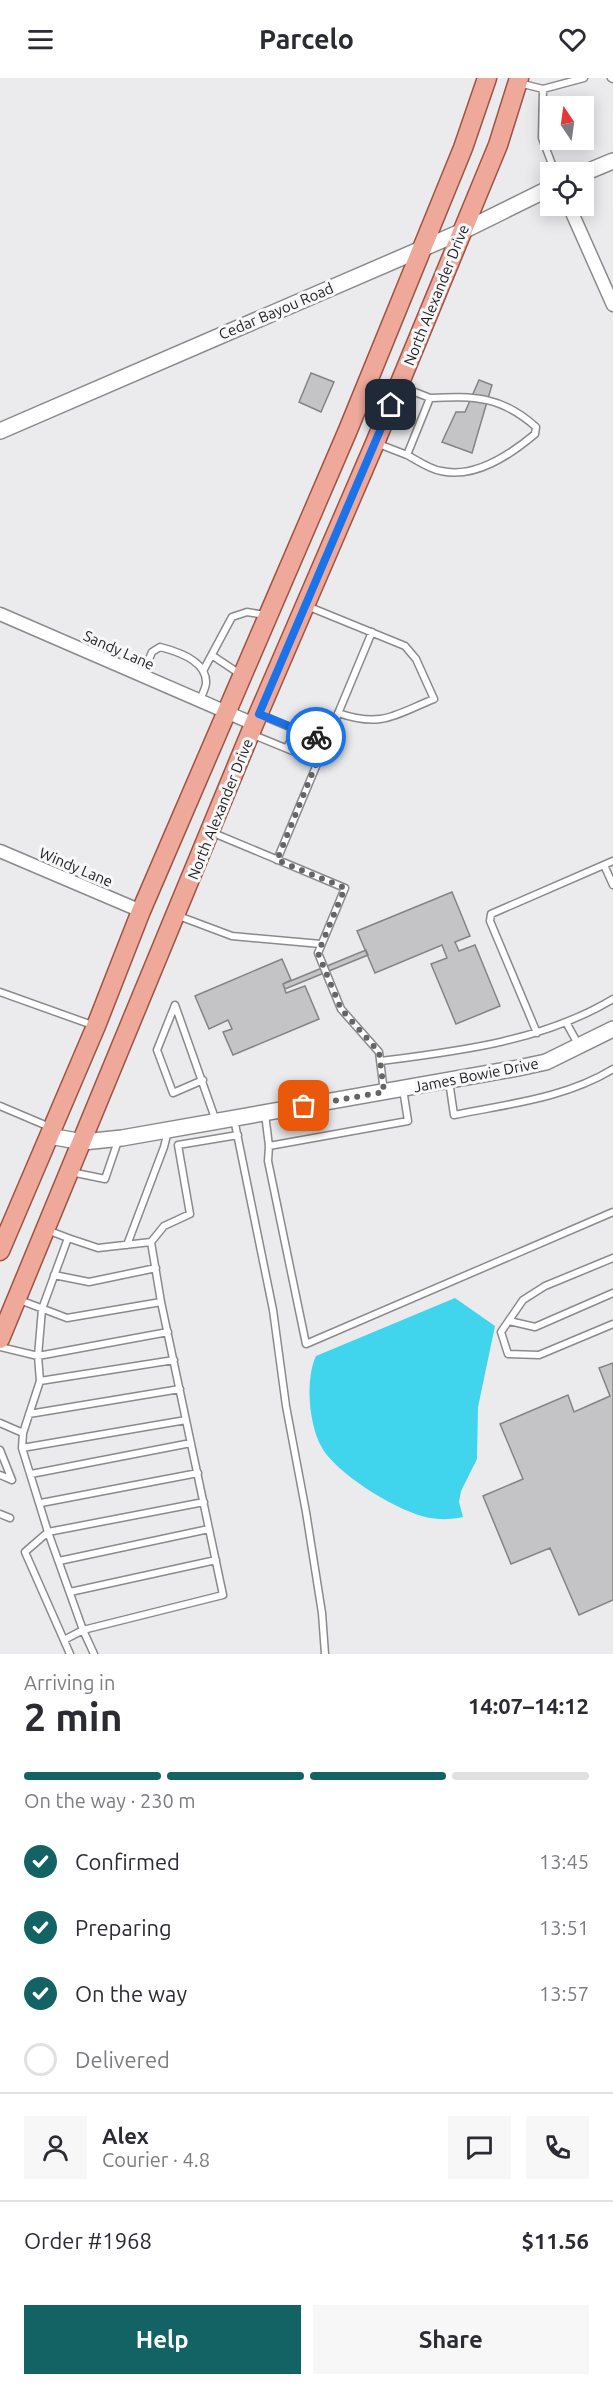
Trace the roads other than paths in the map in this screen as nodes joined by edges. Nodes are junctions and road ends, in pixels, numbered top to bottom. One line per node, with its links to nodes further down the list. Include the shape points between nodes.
1 (487, 78): 11 (main road, North Alexander Drive)
2 (584, 78): 4 (lane)
3 (519, 80): 4 (lane); 10 (main road, North Alexander Drive)
4 (543, 89): 6 (lane, via 542,138)
5 (613, 160): 7 (street)
6 (551, 162)
7 (594, 169)
8 (540, 193): 10 (street, Cedar Bayou Road)
9 (573, 216): 12 (street)
10 (463, 231): 11 (street, Cedar Bayou Road); 13 (main road, North Alexander Drive)
11 (421, 249): 15 (main road, North Alexander Drive); 16 (street, Cedar Bayou Road)
12 (613, 305)
13 (399, 386): 14 (lane); 17 (main road, North Alexander Drive)
14 (430, 398): 18 (lane); 18 (lane, via 474,396 489,400 517,411 536,427 535,434 517,449 465,473 438,471)
15 (348, 430): 17 (main road); 21 (main road, North Alexander Drive)
16 (0, 431)
17 (375, 443): 18 (lane); 19 (main road, North Alexander Drive)
18 (407, 455)
19 (306, 606): 22 (lane); 30 (main road, North Alexander Drive)
20 (0, 614): 26 (street, Sandy Lane)
21 (268, 615): 23 (lane, via 247,612 232,617); 25 (main road, North Alexander Drive)
22 (372, 632): 29 (lane); 29 (lane, via 399,642 410,651 434,699 378,721 362,721)
23 (213, 656): 24 (lane); 25 (lane)
24 (203, 671): 26 (lane, via 183,653 160,647 152,652); 27 (lane, via 206,683)
25 (242, 675): 28 (main road, North Alexander Drive)
26 (142, 676): 27 (street, Sandy Lane)
27 (199, 702): 28 (street, Sandy Lane)
28 (226, 713): 30 (street, Sandy Lane); 35 (main road, North Alexander Drive)
29 (338, 713): 32 (lane)
30 (255, 724): 31 (lane); 33 (lane); 36 (main road, North Alexander Drive)
31 (296, 729): 32 (lane); 33 (lane)
32 (325, 742): 34 (lane)
33 (287, 748): 34 (lane)
34 (317, 761): 38 (lane)
35 (180, 821): 36 (main road); 42 (main road, North Alexander Drive)
36 (210, 832): 38 (lane); 43 (main road, North Alexander Drive)
37 (0, 851): 42 (street, Windy Lane)
38 (277, 860): 44 (lane, via 345,888)
39 (613, 861): 40 (lane)
40 (604, 865): 41 (lane); 50 (lane, via 490,914)
41 (613, 885)
42 (141, 911): 48 (main road, North Alexander Drive)
43 (176, 915): 44 (lane, via 232,936); 66 (main road, North Alexander Drive)
44 (321, 944): 52 (lane, via 319,957 341,1009 376,1047)
45 (0, 992): 48 (lane)
46 (613, 999): 47 (lane)
47 (567, 1024): 50 (lane); 51 (lane)
48 (96, 1026): 63 (main road, North Alexander Drive)
49 (613, 1029): 51 (street, James Bowie Drive)
50 (537, 1033): 52 (lane)
51 (579, 1047): 55 (street, James Bowie Drive, via 546,1062)
52 (381, 1061): 57 (lane)
53 (613, 1069): 55 (lane, via 542,1098 454,1114)
54 (203, 1080): 54 (lane, via 173,1093 157,1050 175,1005); 61 (lane)
55 (449, 1081): 56 (street, James Bowie Drive)
56 (403, 1089): 57 (street, James Bowie Drive); 68 (lane, via 408,1121)
57 (384, 1092): 59 (street, James Bowie Drive)
58 (0, 1106): 63 (lane)
59 (265, 1113): 60 (street, James Bowie Drive); 68 (lane)
60 (234, 1118): 61 (street, James Bowie Drive); 64 (lane)
61 (216, 1121): 62 (street, James Bowie Drive)
62 (168, 1130): 65 (street, James Bowie Drive); 69 (lane)
63 (50, 1132): 66 (street, James Bowie Drive); 76 (main road, North Alexander Drive)
64 (238, 1135): 67 (lane); 116 (lane, via 273,1310 322,1613)
65 (119, 1138): 66 (street, James Bowie Drive); 70 (lane, via 105,1179)
66 (83, 1142): 70 (main road, North Alexander Drive)
67 (178, 1145): 69 (lane); 74 (lane, via 190,1214 164,1226)
68 (269, 1146): 71 (lane, via 268,1161 306,1344)
69 (164, 1147): 75 (lane)
70 (71, 1172): 72 (main road, North Alexander Drive)
71 (613, 1212)
72 (46, 1230): 73 (lane); 81 (main road, North Alexander Drive)
73 (68, 1238): 75 (lane, via 98,1248); 79 (lane)
74 (151, 1242): 75 (lane); 78 (lane)
75 (127, 1245)
76 (0, 1251)
77 (613, 1257): 84 (lane, via 545,1286 523,1300)
78 (156, 1268): 79 (lane, via 89,1282); 82 (lane)
79 (54, 1275): 83 (lane)
80 (613, 1293): 84 (lane, via 535,1327)
81 (17, 1299): 83 (lane); 87 (main road, North Alexander Drive)
82 (161, 1302): 83 (lane, via 67,1318); 86 (lane)
83 (42, 1309): 89 (lane)
84 (509, 1322): 85 (lane, via 501,1332 508,1354 539,1355)
85 (613, 1324)
86 (168, 1332): 89 (lane); 90 (lane)
87 (0, 1339)
88 (0, 1347): 89 (lane)
89 (38, 1356): 91 (lane)
90 (174, 1360): 91 (lane); 92 (lane)
91 (40, 1381): 93 (lane)
92 (180, 1389): 93 (lane); 94 (lane)
93 (29, 1414): 96 (lane)
94 (186, 1420): 97 (lane); 98 (lane)
95 (0, 1423): 96 (lane)
96 (23, 1433): 98 (lane)
97 (191, 1443): 100 (lane); 101 (lane)
98 (22, 1448): 101 (lane)
99 (0, 1450): 102 (lane, via 12,1480)
100 (198, 1473): 103 (lane); 104 (lane)
101 (31, 1474): 104 (lane)
102 (0, 1475)
103 (204, 1502): 107 (lane); 108 (lane)
104 (41, 1503): 108 (lane)
105 (0, 1514): 106 (lane)
106 (10, 1518)
107 (210, 1529): 109 (lane); 110 (lane)
108 (48, 1532): 110 (lane); 113 (lane, via 25,1552)
109 (216, 1560): 111 (lane); 112 (lane, via 223,1595)
110 (59, 1561): 111 (lane)
111 (70, 1592): 112 (lane)
112 (83, 1630): 113 (lane); 115 (lane)
113 (64, 1640): 114 (lane)
114 (70, 1654)
115 (94, 1654)
116 (324, 1654)

